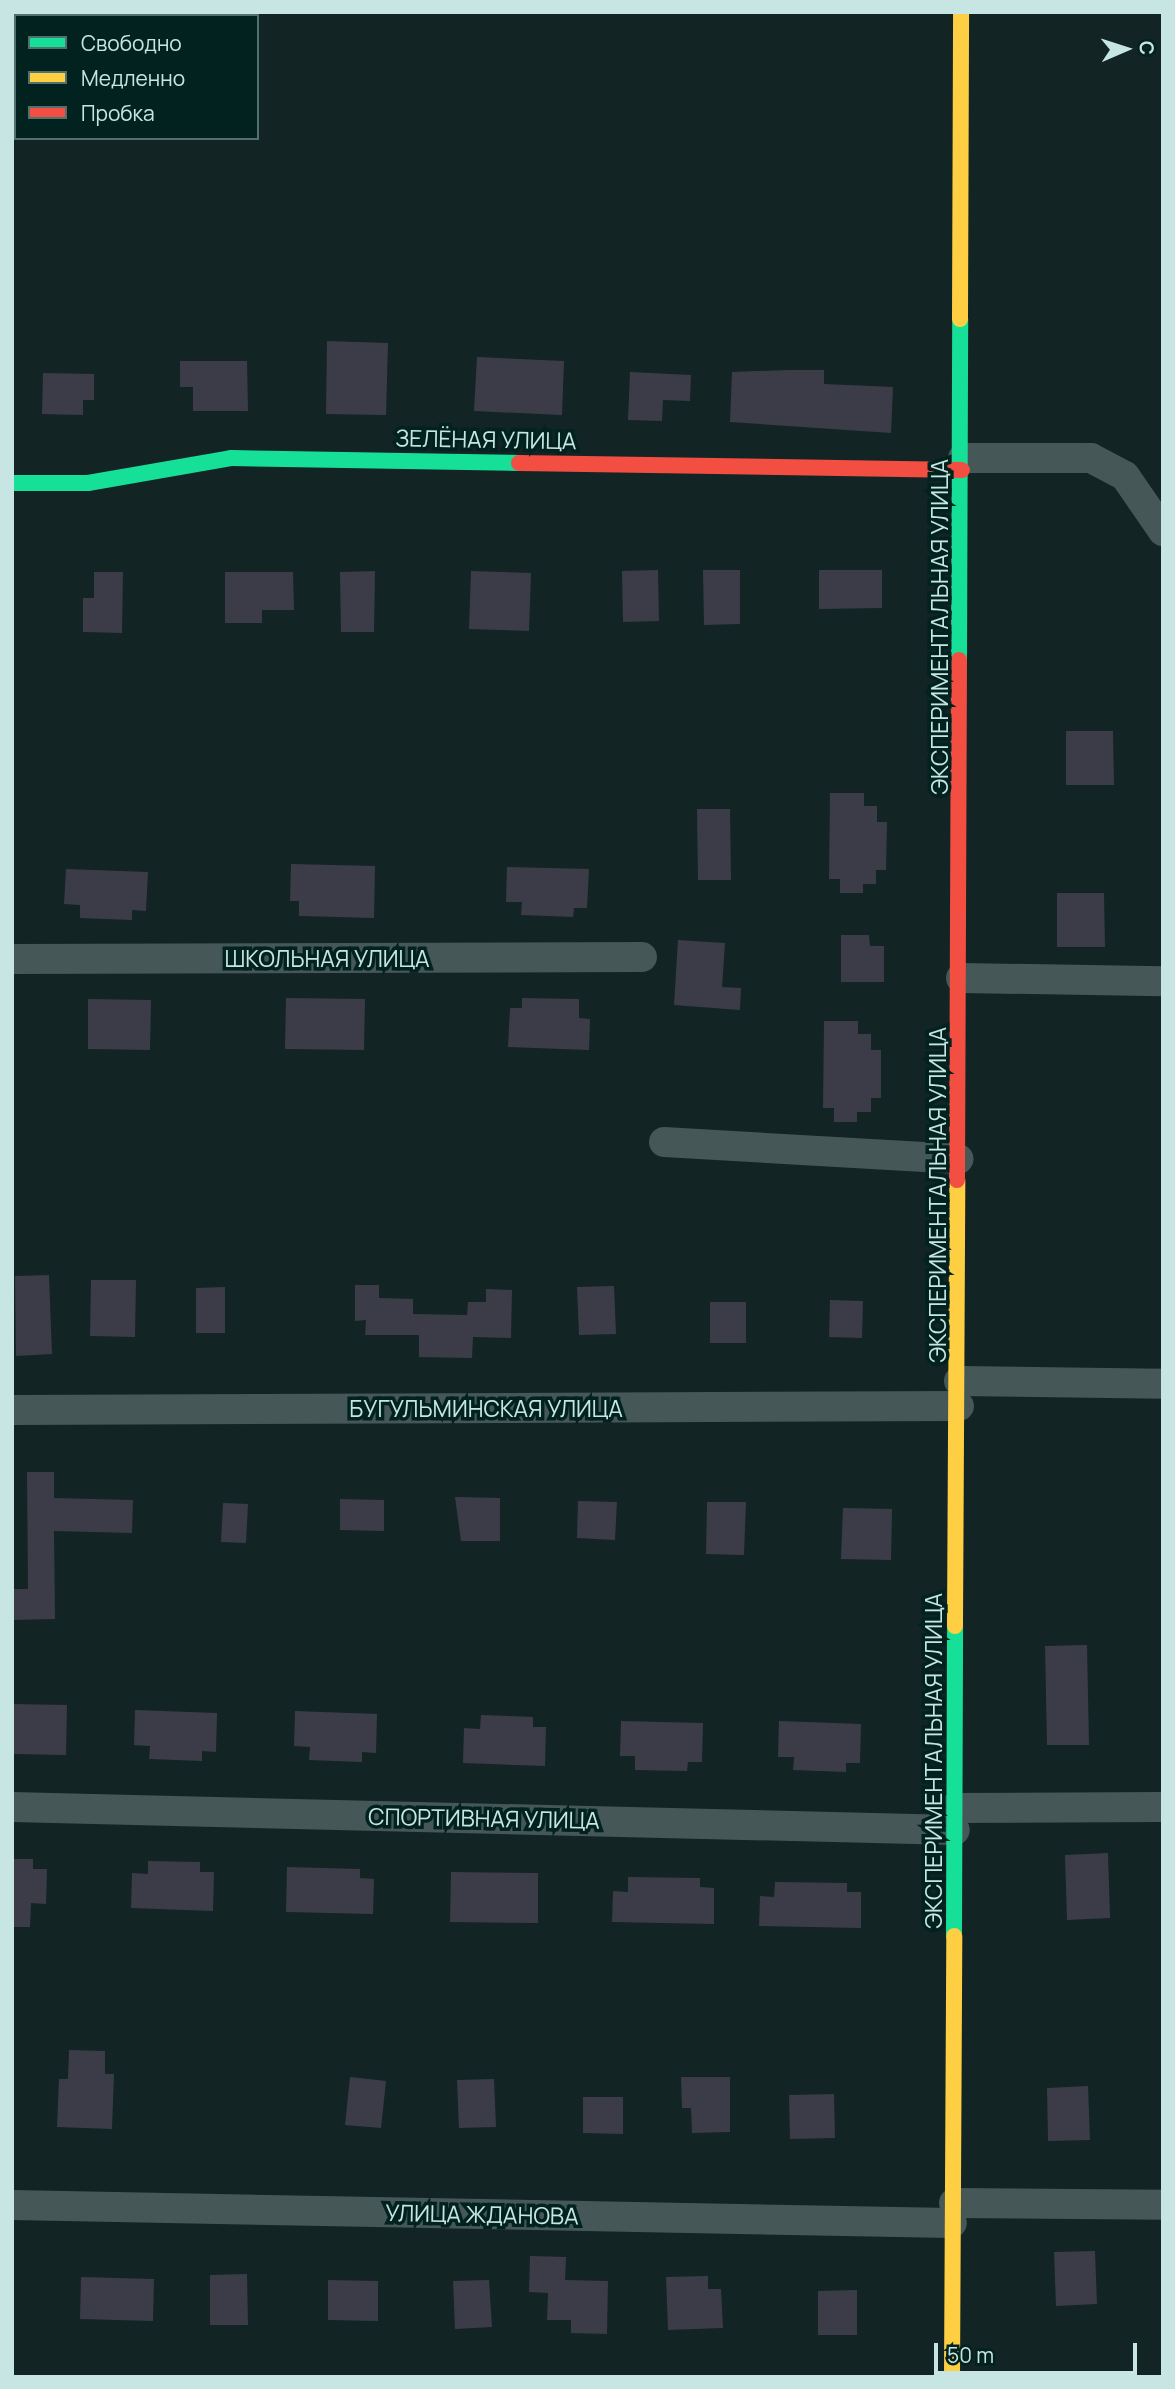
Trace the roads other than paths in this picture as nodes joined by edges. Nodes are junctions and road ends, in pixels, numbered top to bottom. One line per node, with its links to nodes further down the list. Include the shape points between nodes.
1 (961, 12): 2 (street, ЭКСПЕРИМЕНТАЛЬНАЯ УЛИЦА)
2 (962, 464): 3 (street, ЗЕЛЁНАЯ УЛИЦА, via 231,458 88,484); 4 (street, via 1091,458 1125,476); 7 (street, ЭКСПЕРИМЕНТАЛЬНАЯ УЛИЦА)
3 (12, 482)
4 (1163, 531)
5 (642, 957): 6 (street, ШКОЛЬНАЯ УЛИЦА)
6 (12, 959)
7 (961, 978): 8 (street); 10 (street, ЭКСПЕРИМЕНТАЛЬНАЯ УЛИЦА)
8 (1163, 981)
9 (664, 1142): 10 (street)
10 (959, 1159): 12 (street, ЭКСПЕРИМЕНТАЛЬНАЯ УЛИЦА)
11 (1163, 1384): 12 (street, БУГУЛЬМИНСКАЯ УЛИЦА)
12 (959, 1394): 13 (street, БУГУЛЬМИНСКАЯ УЛИЦА); 16 (street, ЭКСПЕРИМЕНТАЛЬНАЯ УЛИЦА)
13 (12, 1410)
14 (12, 1807): 16 (street, СПОРТИВНАЯ УЛИЦА)
15 (1163, 1807): 16 (street, СПОРТИВНАЯ УЛИЦА)
16 (954, 1819): 19 (street, ЭКСПЕРИМЕНТАЛЬНАЯ УЛИЦА)
17 (12, 2205): 19 (street, УЛИЦА ЖДАНОВА)
18 (1163, 2205): 19 (street, УЛИЦА ЖДАНОВА)
19 (953, 2213): 20 (street, ЭКСПЕРИМЕНТАЛЬНАЯ УЛИЦА)
20 (952, 2377)

